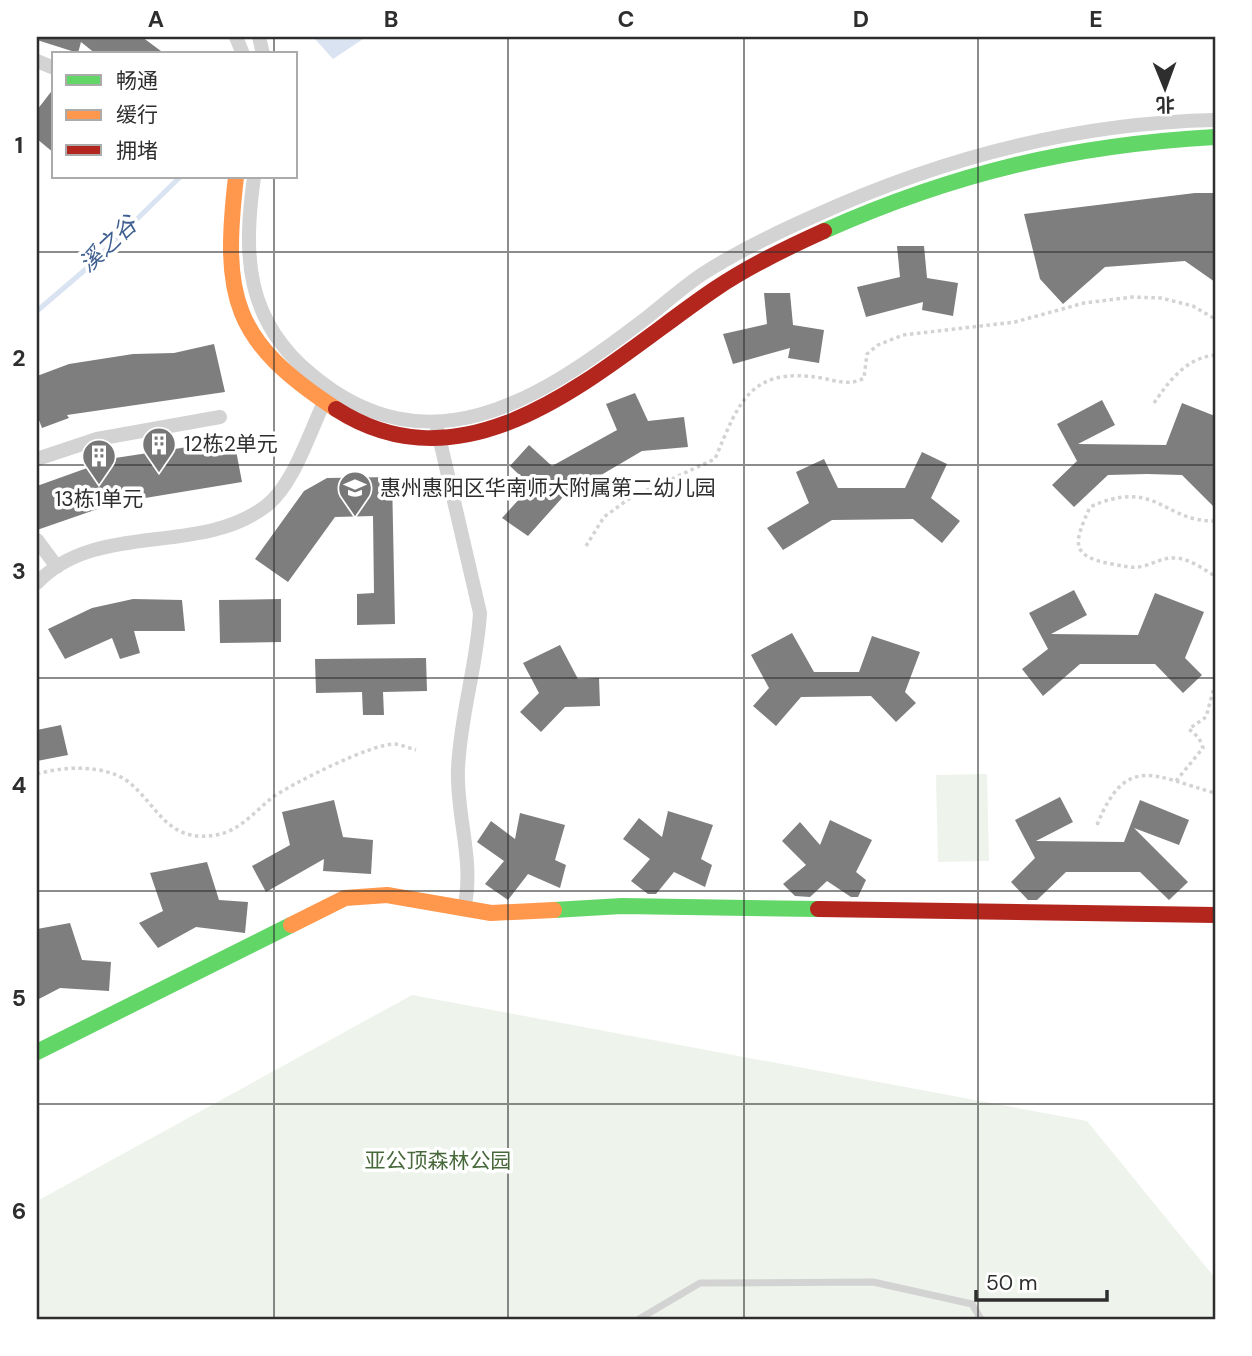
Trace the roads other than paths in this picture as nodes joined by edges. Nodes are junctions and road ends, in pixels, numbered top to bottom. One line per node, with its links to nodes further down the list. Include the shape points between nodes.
1 (1215, 120): 7 (street, via 1088,129 967,156 894,182 810,217 704,273 635,327 515,405 469,418)
2 (1215, 137): 8 (street, via 1165,139 1031,162 959,178 893,201 718,287 528,418 497,431)
3 (236, 178): 5 (street, via 228,277 237,312 275,365)
4 (254, 178): 5 (street, via 247,255 254,291 280,341)
5 (327, 396): 7 (street, via 382,416 412,422); 8 (street, via 379,431); 11 (street, via 286,479 267,505 236,523 103,546)
6 (220, 417): 9 (street, via 97,439)
7 (436, 420): 8 (street)
8 (439, 438): 13 (street, via 480,613 458,768 458,804 467,849)
9 (37, 460)
10 (37, 540): 11 (street)
11 (57, 567): 12 (street)
12 (37, 583)
13 (464, 909): 14 (street, via 491,913 622,906); 15 (street, via 387,895 345,898)
14 (1215, 915)
15 (37, 1052)
16 (639, 1319): 17 (lane, via 700,1283 873,1282 972,1304)
17 (981, 1319)

